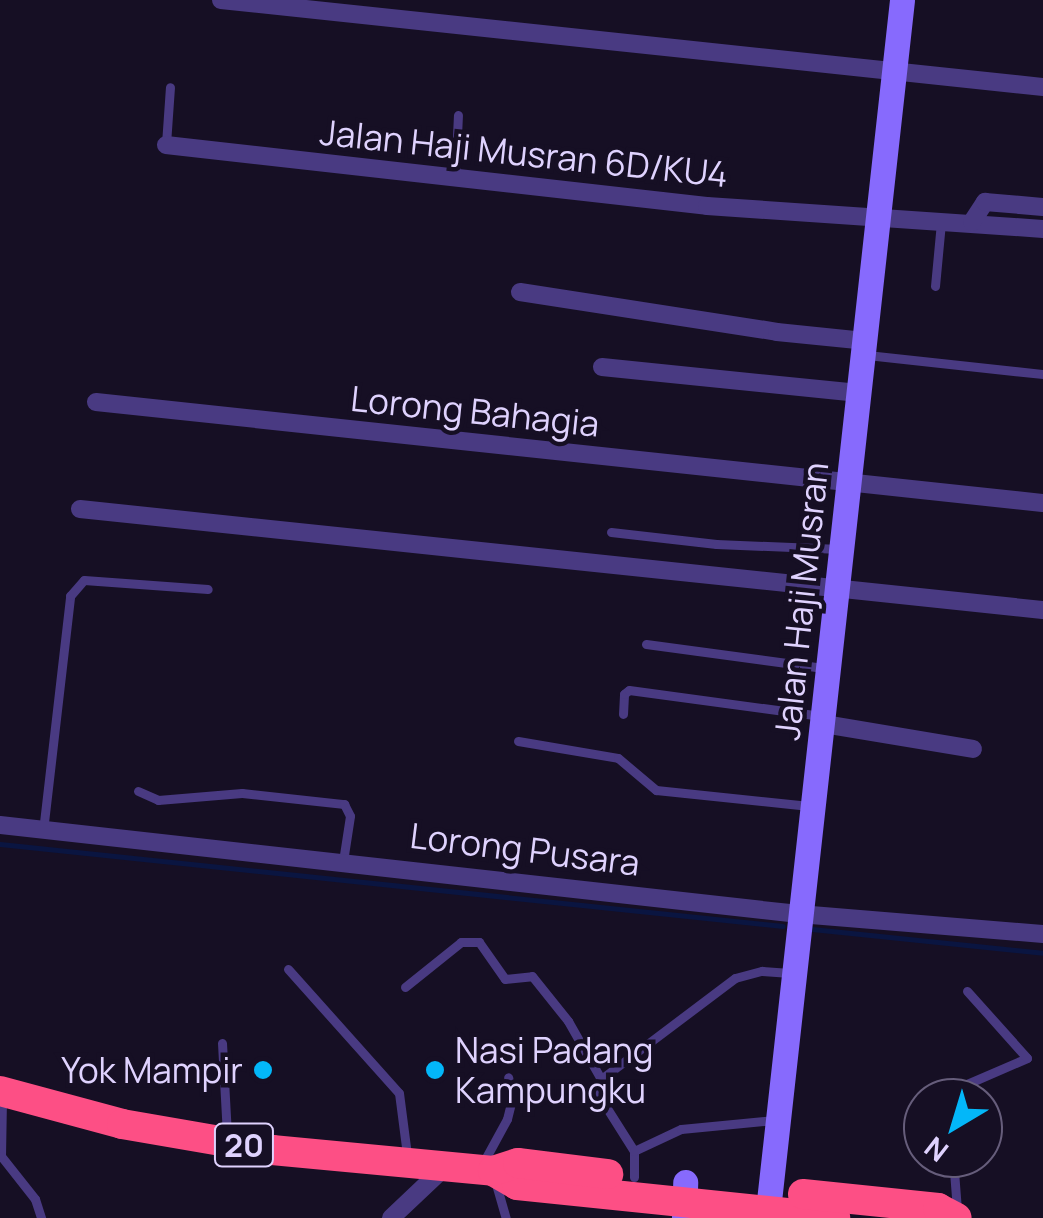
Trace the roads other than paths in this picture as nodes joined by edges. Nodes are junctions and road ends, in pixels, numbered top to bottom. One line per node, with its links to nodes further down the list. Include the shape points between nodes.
1 (222, 0): 3 (street)
2 (902, 0): 3 (street, Jalan Haji Musran)
3 (896, 72): 5 (street); 10 (street, Jalan Haji Musran)
4 (170, 87): 7 (lane)
5 (1043, 88)
6 (458, 115): 8 (lane)
7 (166, 144): 8 (street, Jalan Haji Musran 6D/KU4)
8 (454, 178): 10 (street, Jalan Haji Musran 6D/KU4, via 708,206)
9 (1043, 207): 12 (street, via 985,202)
10 (876, 216): 11 (street, Jalan Haji Musran 6D/KU4); 16 (street, Jalan Haji Musran)
11 (942, 220): 12 (street, Jalan Haji Musran 6D/KU4); 14 (lane)
12 (972, 222): 13 (street, Jalan Haji Musran 6D/KU4)
13 (1043, 229)
14 (935, 286)
15 (520, 292): 16 (street)
16 (861, 345): 18 (lane); 19 (street, Jalan Haji Musran)
17 (602, 367): 19 (street)
18 (1043, 374)
19 (858, 393): 21 (street, Jalan Haji Musran)
20 (96, 402): 21 (street, Lorong Bahagia)
21 (848, 484): 22 (street, Lorong Bahagia); 25 (street, Jalan Haji Musran)
22 (1043, 503)
23 (80, 509): 27 (street)
24 (610, 532): 25 (lane)
25 (843, 549): 27 (street, Jalan Haji Musran)
26 (208, 588): 38 (lane, via 84,580 70,596)
27 (839, 588): 28 (street); 30 (street, Jalan Haji Musran)
28 (1043, 610)
29 (646, 644): 30 (lane)
30 (831, 669): 32 (street, Jalan Haji Musran)
31 (623, 714): 32 (lane, via 628,690)
32 (820, 718): 34 (street); 36 (street, Jalan Haji Musran)
33 (518, 741): 36 (lane, via 618,758 656,790)
34 (973, 749)
35 (138, 791): 39 (lane, via 158,800 242,793 344,804 350,816)
36 (812, 806): 40 (street, Jalan Haji Musran)
37 (0, 825): 38 (street, Lorong Pusara)
38 (44, 830): 39 (street, Lorong Pusara)
39 (343, 860): 40 (street, Lorong Pusara)
40 (800, 914): 41 (street, Lorong Pusara); 43 (street, Jalan Haji Musran)
41 (1043, 934)
42 (288, 969): 53 (lane, via 399,1093)
43 (791, 974): 49 (lane, via 762,971 736,978); 51 (street, Jalan Haji Musran)
44 (405, 987): 49 (lane, via 461,942 478,942 504,979 532,976)
45 (967, 991): 48 (lane, via 1027,1058)
46 (222, 1043): 52 (lane)
47 (508, 1077): 55 (lane, via 512,1098)
48 (981, 1078)
49 (602, 1080): 56 (lane, via 598,1094)
50 (2, 1091): 52 (highway, 20, via 122,1124); 60 (lane, via 1,1156 35,1199)
51 (779, 1120): 56 (lane, via 681,1129); 58 (street, Jalan Haji Musran)
52 (227, 1142): 53 (highway, 20)
53 (408, 1163): 54 (highway, 20)
54 (445, 1166): 55 (highway, 20); 61 (street)
55 (487, 1171): 56 (highway, 20, via 516,1184); 62 (lane)
56 (633, 1175): 59 (highway, 20); 59 (highway)
57 (955, 1178): 64 (lane)
58 (769, 1201): 59 (highway, 20); 59 (highway, 20); 63 (highway, 20); 64 (highway, 20, via 938,1208)
59 (697, 1206)
60 (41, 1218)
61 (391, 1218)
62 (506, 1218)
63 (835, 1218)
64 (958, 1218)

